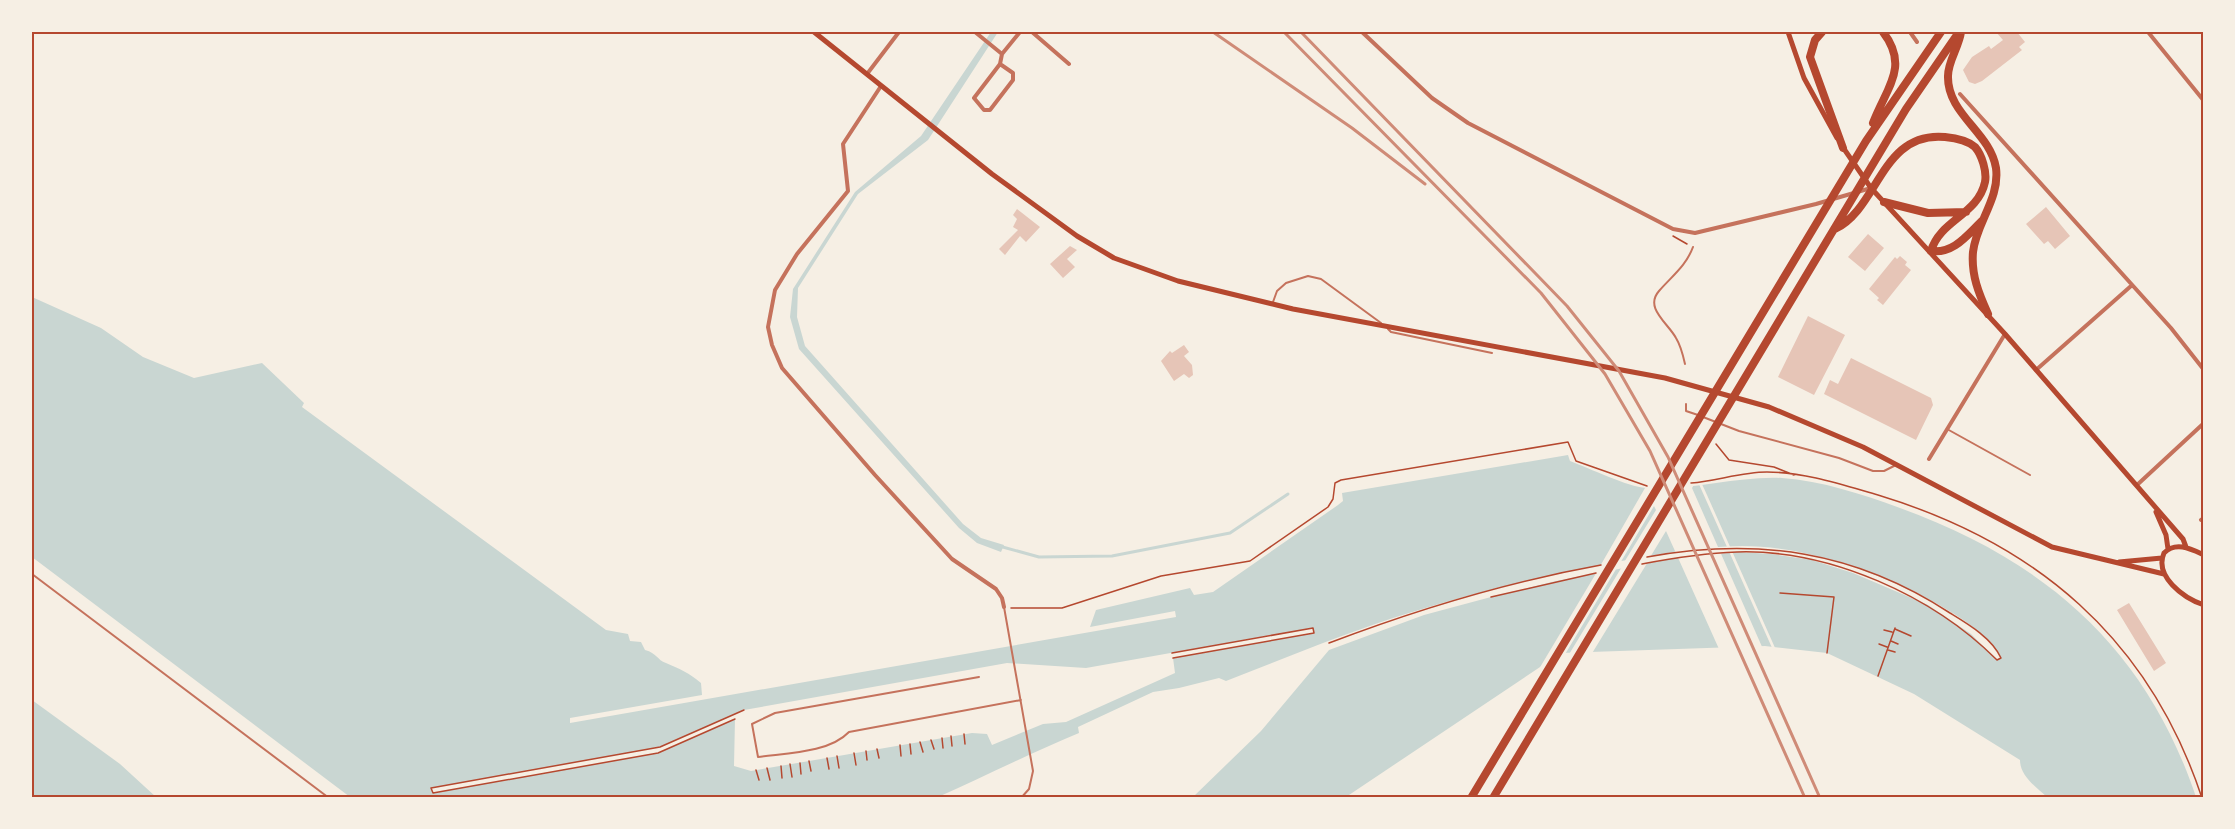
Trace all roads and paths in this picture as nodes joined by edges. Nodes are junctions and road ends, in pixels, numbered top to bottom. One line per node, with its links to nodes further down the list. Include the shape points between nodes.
1 (814, 32): 18 (main road)
2 (899, 32): 18 (street)
3 (975, 32): 15 (street)
4 (1020, 32): 15 (street)
5 (1032, 32): 17 (street)
6 (1362, 32): 26 (street, via 1432,98 1468,123 1672,229 1695,233)
7 (1788, 32): 23 (main road, via 1804,78)
8 (1822, 32): 23 (highway, via 1810,57)
9 (1883, 32): 22 (highway, via 1893,44 1896,68)
10 (1910, 32): 14 (street)
11 (1941, 32): 22 (highway)
12 (1960, 32): 29 (highway, via 1948,75 1950,91 1957,108 1992,152 1996,170 1996,184); 30 (highway, via 1927,77)
13 (2148, 32): 21 (street)
14 (1917, 42)
15 (1002, 54): 16 (street)
16 (1000, 64): 16 (street, via 974,98 984,110 990,110 1013,80 1013,73)
17 (1069, 64)
18 (866, 74): 19 (main road)
19 (881, 86): 34 (main road, via 1077,236 1114,258 1178,280); 67 (street, via 843,144 848,191 797,254 776,290 768,327 772,345 782,368 875,475 952,559 996,589)
20 (1960, 94): 33 (street)
21 (2204, 100)
22 (1866, 141): 125 (highway)
23 (1843, 148): 24 (main road)
24 (1863, 178): 25 (main road); 26 (street)
25 (1871, 188): 26 (street); 27 (main road)
26 (1851, 195)
27 (1884, 202): 28 (highway, via 1928,213); 32 (main road)
28 (1968, 212): 30 (highway, via 1981,196 1986,179 1983,162 1975,147 1958,138 1941,136 1915,141 1893,157 1848,223); 32 (highway, via 1935,238)
29 (1983, 220): 32 (highway, via 1956,246 1943,253); 35 (highway, via 1973,251 1973,273)
30 (1834, 230): 126 (highway)
31 (1694, 247): 38 (lane, via 1653,302 1675,336)
32 (1931, 251): 35 (main road)
33 (2131, 286): 39 (street); 40 (street)
34 (1272, 304): 37 (lane, via 1277,291 1286,283 1308,276 1321,279 1391,332); 46 (main road, via 1665,378 1769,407 1863,447)
35 (1988, 314): 36 (main road)
36 (2005, 334): 39 (main road); 43 (street)
37 (1492, 354)
38 (1685, 364)
39 (2036, 370): 50 (main road)
40 (2204, 370)
41 (1686, 404): 46 (lane, via 1686,411 1739,430 1802,446 1873,471)
42 (2204, 423): 50 (street)
43 (1947, 429): 45 (street); 48 (lane)
44 (1713, 440): 49 (path, via 1729,460 1774,467)
45 (1929, 459)
46 (1894, 466): 58 (main road, via 2052,547)
47 (1740, 475): 49 (path, via 1768,472)
48 (2030, 475)
49 (1797, 476): 127 (path, via 1853,488 1957,523 2001,547 2077,601 2105,629 2158,700 2186,754)
50 (2137, 485): 52 (main road)
51 (1646, 486): 67 (path, via 1576,461 1568,442 1341,480 1335,483 1334,499 1328,507 1250,561 1161,576 1062,608)
52 (2153, 505): 53 (main road); 54 (main road)
53 (2186, 547): 54 (main road); 55 (main road)
54 (2168, 549): 57 (main road)
55 (2204, 555)
56 (1642, 558): 60 (path, via 1741,546 1814,555 1895,582 1931,600 1975,629 2001,658 1997,660 1971,634 1928,605 1881,583 1812,560 1738,552)
57 (2162, 558): 58 (main road); 63 (main road)
58 (2117, 562): 63 (main road)
59 (1610, 563): 72 (path, via 1407,613)
60 (1632, 566)
61 (1600, 572): 65 (path)
62 (32, 574): 123 (lane)
63 (2164, 574): 66 (main road, via 2182,593)
64 (1780, 593): 78 (path, via 1834,597)
65 (1491, 597)
66 (2204, 605)
67 (1004, 607): 84 (lane)
68 (1884, 630): 69 (path)
69 (1893, 633): 70 (path, via 1895,628); 71 (path)
70 (1911, 636)
71 (1890, 641): 74 (path); 75 (path)
72 (1329, 643)
73 (1879, 644): 75 (path)
74 (1898, 644)
75 (1888, 648): 76 (path); 79 (path)
76 (1895, 652)
77 (1172, 653): 81 (path, via 1313,628 1314,633)
78 (1827, 653)
79 (1885, 656): 80 (path); 82 (path)
80 (1888, 657)
81 (1173, 658)
82 (1878, 676)
83 (979, 677): 84 (lane, via 775,713 752,724 758,758 831,744 849,732)
84 (1021, 700): 124 (lane, via 1033,771 1029,789)
85 (744, 710): 86 (path, via 660,747 431,788 433,793 658,753)
86 (735, 719)
87 (964, 734): 93 (path)
88 (951, 736): 95 (path)
89 (942, 738): 96 (path)
90 (931, 740): 98 (path)
91 (920, 742): 100 (path)
92 (910, 744): 102 (path)
93 (965, 744)
94 (900, 745): 104 (path)
95 (952, 746)
96 (943, 748)
97 (877, 749): 106 (path)
98 (934, 749)
99 (866, 751): 107 (path)
100 (923, 752)
101 (854, 753): 111 (path)
102 (911, 754)
103 (837, 756): 114 (path)
104 (901, 756)
105 (827, 758): 115 (path)
106 (879, 759)
107 (867, 760)
108 (809, 761): 117 (path)
109 (800, 763): 118 (path)
110 (790, 764): 119 (path)
111 (856, 765)
112 (781, 766): 120 (path)
113 (767, 768): 122 (path)
114 (838, 768)
115 (829, 769)
116 (756, 770): 121 (path)
117 (811, 771)
118 (801, 774)
119 (792, 777)
120 (782, 778)
121 (759, 780)
122 (770, 780)
123 (329, 798)
124 (1021, 798)
125 (1471, 798)
126 (1493, 798)
127 (2202, 798)

